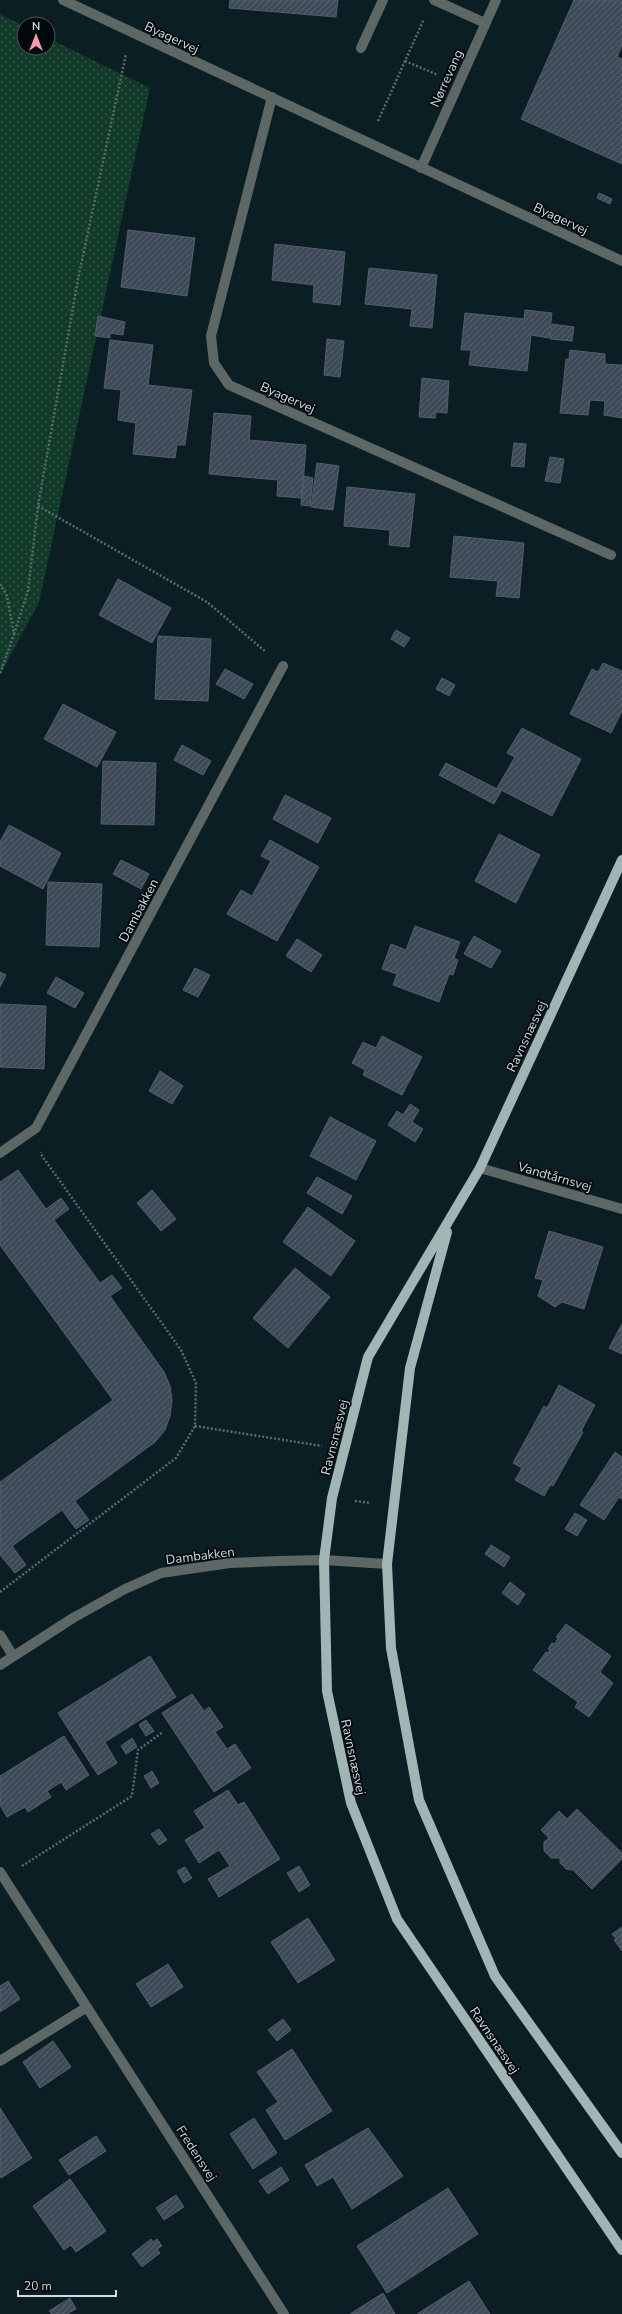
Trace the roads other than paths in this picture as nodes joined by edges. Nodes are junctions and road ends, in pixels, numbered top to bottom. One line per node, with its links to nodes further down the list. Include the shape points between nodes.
1 (63, 0): 7 (street, Byagervej)
2 (383, 0): 6 (street)
3 (434, 0): 5 (street)
4 (496, 0): 5 (street, Nørrevang)
5 (485, 23): 8 (street, Nørrevang)
6 (361, 48)
7 (272, 97): 8 (street, Byagervej); 10 (street, Byagervej, via 211,336 214,363 229,385)
8 (421, 168): 9 (street, Byagervej)
9 (622, 261)
10 (611, 555)
11 (284, 666): 13 (street, Dambakken, via 36,1128)
12 (622, 860): 14 (main road, Ravnsnæsvej)
13 (0, 1153)
14 (480, 1168): 15 (street, Vandtårnsvej); 16 (main road, Ravnsnæsvej)
15 (622, 1209)
16 (450, 1221): 17 (main road, Ravnsnæsvej, via 368,1357 332,1498); 18 (main road, Ravnsnæsvej, via 410,1368)
17 (324, 1560): 18 (street, Dambakken); 20 (street, Dambakken, via 230,1563 161,1573 125,1589 73,1618); 26 (main road, Ravnsnæsvej, via 328,1698 351,1803 397,1919)
18 (387, 1564): 25 (main road, Ravnsnæsvej, via 391,1648 419,1800 495,1976)
19 (0, 1635): 20 (street)
20 (13, 1656): 21 (street, Dambakken)
21 (0, 1665)
22 (2, 1875): 23 (street, Fredensvej)
23 (87, 2007): 24 (street); 27 (street, Fredensvej)
24 (0, 2061)
25 (622, 2153)
26 (622, 2250)
27 (284, 2314)

